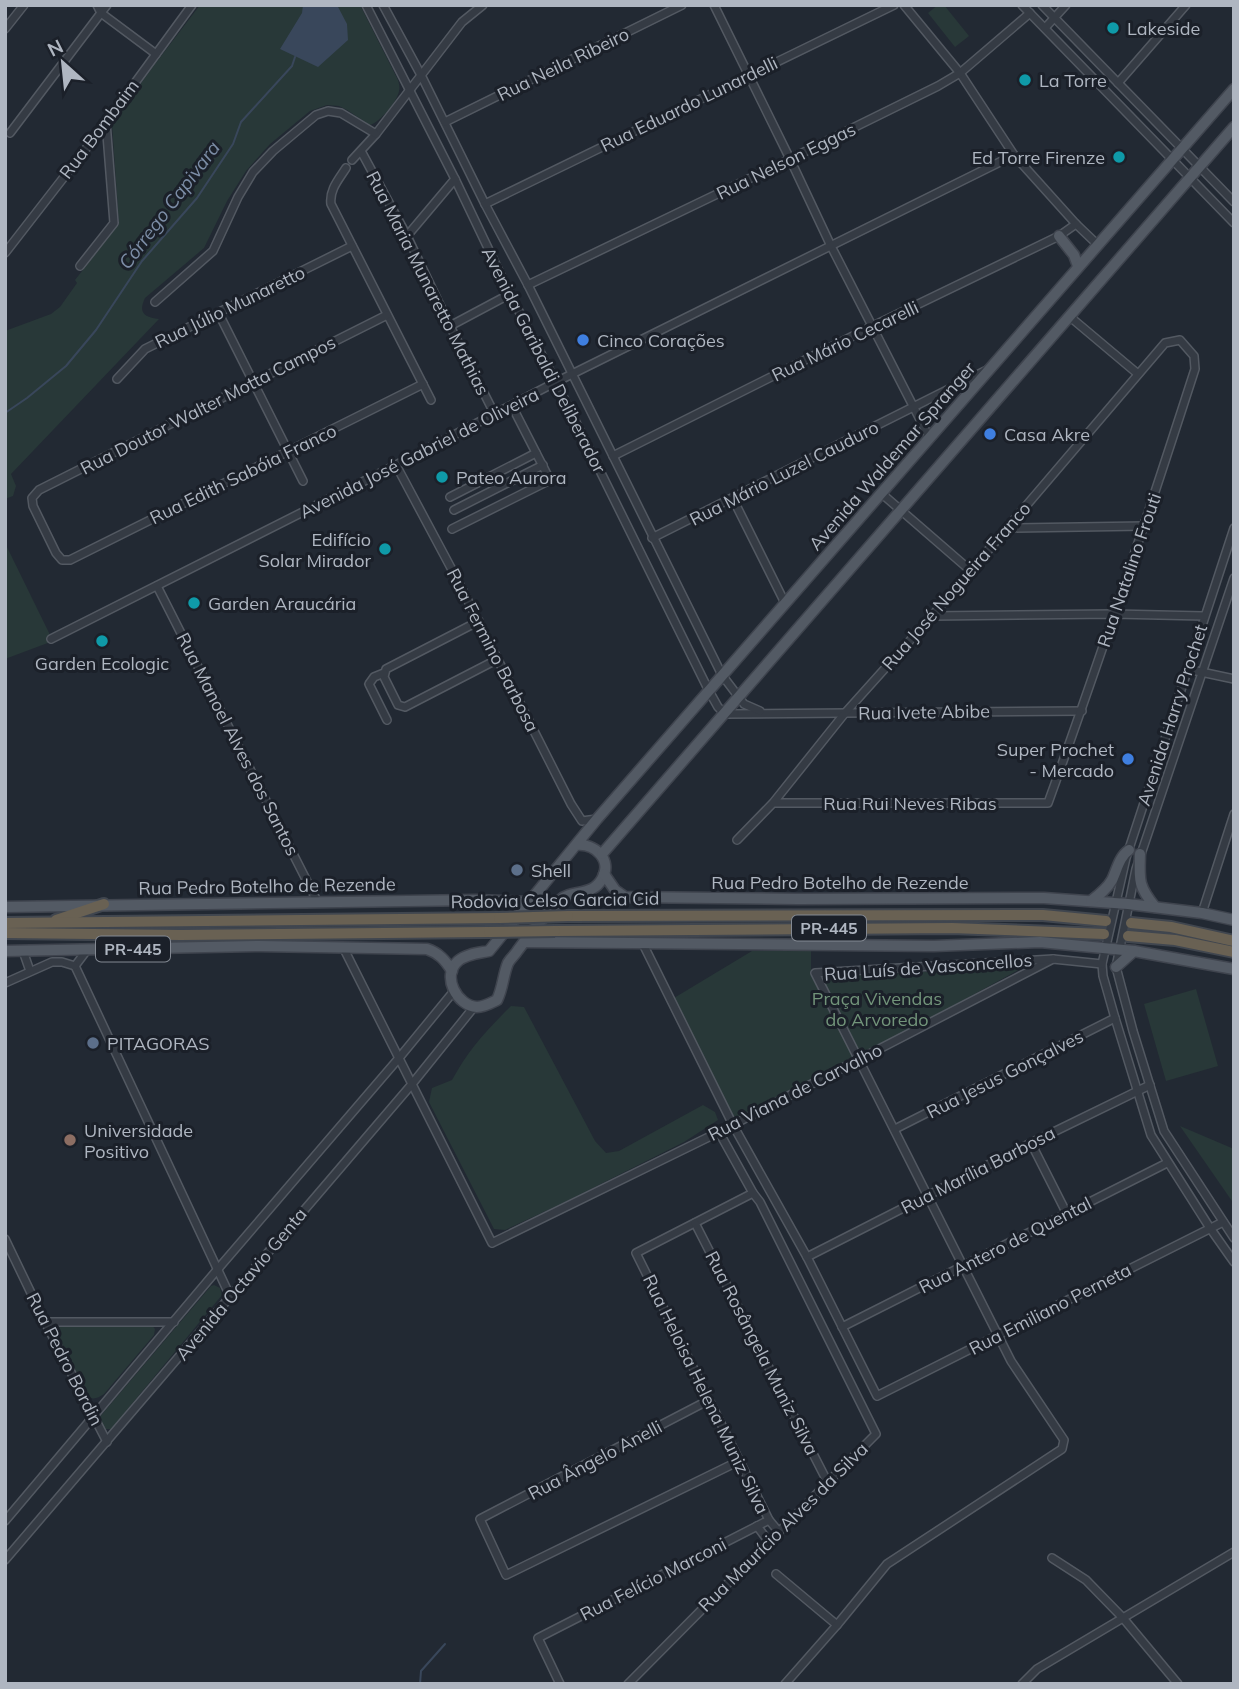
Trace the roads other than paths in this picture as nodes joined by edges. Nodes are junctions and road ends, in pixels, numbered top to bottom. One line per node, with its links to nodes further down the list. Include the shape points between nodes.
1 (24, 5): 20 (street)
2 (97, 5): 16 (street)
3 (107, 5): 16 (street)
4 (192, 5): 21 (street, Rua Bombaim)
5 (366, 5): 26 (street, Avenida Garibaldi Deliberador)
6 (383, 5): 23 (street, Avenida Garibaldi Deliberador)
7 (483, 5): 23 (street, via 462,22)
8 (682, 5): 29 (street, Rua Neila Ribeiro)
9 (714, 5): 24 (street)
10 (894, 5): 24 (street, Rua Eduardo Lunardelli)
11 (904, 5): 22 (street)
12 (1023, 5): 17 (street)
13 (1042, 5): 18 (street)
14 (1066, 5): 18 (street)
15 (1186, 5): 25 (street)
16 (101, 13): 21 (street); 31 (street)
17 (1030, 13): 19 (street); 22 (street, Rua Nelson Eggas)
18 (1055, 18): 19 (street); 25 (street)
19 (1045, 28): 37 (street)
20 (5, 29)
21 (156, 54): 28 (street, Rua Bombaim)
22 (960, 73): 35 (street); 36 (street, Rua Nelson Eggas)
23 (421, 75): 26 (street); 29 (street, Avenida Garibaldi Deliberador)
24 (747, 75): 36 (street); 44 (street, Rua Eduardo Lunardelli)
25 (1118, 83): 33 (street)
26 (410, 89): 32 (street); 42 (street, Avenida Garibaldi Deliberador)
27 (1234, 89): 33 (main road, Avenida Waldemar Spranger)
28 (106, 122): 52 (street, Rua Bombaim); 53 (street, via 114,223)
29 (445, 122): 44 (street, Avenida Garibaldi Deliberador)
30 (1234, 127): 39 (main road)
31 (10, 133)
32 (376, 134): 34 (street); 57 (street, via 341,113 316,115 253,172 213,251)
33 (1181, 149): 37 (main road, Avenida Waldemar Spranger); 39 (street)
34 (361, 151): 38 (street); 47 (street, Rua Maria Munaretto Mathias)
35 (1014, 155): 46 (street); 51 (street, Avenida José Gabriel de Oliveira)
36 (790, 159): 51 (street); 55 (street, Rua Nelson Eggas)
37 (1172, 159): 41 (street); 49 (main road, Avenida Waldemar Spranger)
38 (352, 160)
39 (1199, 167): 41 (main road); 43 (street)
40 (346, 168): 50 (street, via 330,199)
41 (1190, 178): 45 (street); 60 (main road)
42 (454, 179): 47 (street); 56 (street, Avenida Garibaldi Deliberador)
43 (1234, 202)
44 (485, 204): 55 (street, Avenida Garibaldi Deliberador)
45 (1234, 223)
46 (1076, 224): 48 (street, Rua Mário Cecarelli); 49 (street)
47 (407, 236): 61 (street, Rua Maria Munaretto Mathias)
48 (1059, 236): 54 (main road); 62 (street, Rua Mário Cecarelli)
49 (1098, 245): 54 (main road, Avenida Waldemar Spranger)
50 (352, 246): 58 (street, Rua Júlio Munaretto); 59 (street)
51 (831, 246): 62 (street); 65 (street, Avenida José Gabriel de Oliveira)
52 (5, 253)
53 (80, 266)
54 (1078, 266): 64 (main road, Avenida Waldemar Spranger)
55 (528, 285): 65 (street, Avenida Garibaldi Deliberador)
56 (510, 294): 61 (street); 68 (street, Avenida Garibaldi Deliberador)
57 (156, 302)
58 (219, 314): 67 (street, Rua Júlio Munaretto, via 145,349); 69 (street)
59 (387, 315): 69 (street, Rua Doutor Walter Motta Campos); 70 (street)
60 (1069, 316): 66 (street); 86 (main road)
61 (450, 326): 74 (street, Rua Maria Munaretto Mathias)
62 (873, 326): 73 (street); 78 (street, Rua Mário Cecarelli)
63 (1180, 340): 66 (street, Rua José Nogueira Franco, via 1165,343); 87 (street, Rua Natalino Frouti, via 1194,356 1195,369)
64 (989, 369): 73 (street, Rua Mário Luzel Cauduro); 75 (main road, Avenida Waldemar Spranger)
65 (572, 374): 68 (street, Avenida José Gabriel de Oliveira); 78 (street, Avenida Garibaldi Deliberador)
66 (1138, 374): 88 (street, Rua José Nogueira Franco)
67 (117, 379)
68 (556, 382): 72 (street, Avenida José Gabriel de Oliveira); 108 (street, Avenida Garibaldi Deliberador)
69 (253, 383): 76 (street); 92 (street, Rua Doutor Walter Motta Campos, via 39,490 32,498 33,506)
70 (423, 384): 71 (street); 76 (street, Rua Edith Sabóia Franco)
71 (431, 400)
72 (512, 406): 74 (street, Avenida José Gabriel de Oliveira); 77 (street)
73 (913, 408): 75 (street); 84 (street, Rua Mário Luzel Cauduro)
74 (495, 415): 79 (street, Avenida José Gabriel de Oliveira)
75 (929, 437): 82 (main road, Avenida Waldemar Spranger)
76 (288, 451): 81 (street); 92 (street, Rua Edith Sabóia Franco)
77 (536, 453): 80 (street); 83 (street)
78 (612, 456): 91 (street, Avenida Garibaldi Deliberador)
79 (396, 465): 95 (street, Avenida José Gabriel de Oliveira); 100 (street, Rua Fermino Barbosa)
80 (542, 465): 85 (street); 90 (street, via 550,480)
81 (303, 481)
82 (881, 492): 86 (street); 96 (main road, Avenida Waldemar Spranger)
83 (450, 497)
84 (733, 499): 91 (street, Rua Mário Luzel Cauduro); 96 (street)
85 (454, 510)
86 (901, 510): 93 (street); 109 (main road)
87 (1144, 526): 88 (street); 97 (street, Rua Natalino Frouti)
88 (1008, 528): 93 (street, Rua José Nogueira Franco)
89 (1234, 528): 99 (street, Avenida Harry Prochet)
90 (452, 529)
91 (652, 538): 106 (street, Avenida Garibaldi Deliberador)
92 (62, 560)
93 (971, 571): 98 (street, Rua José Nogueira Franco)
94 (1234, 578): 105 (street, Avenida Harry Prochet)
95 (157, 586): 101 (street, Avenida José Gabriel de Oliveira); 126 (street, Rua Manoel Alves dos Santos)
96 (785, 603): 106 (main road, Avenida Waldemar Spranger)
97 (1114, 614): 98 (street); 99 (street); 110 (street, Rua Natalino Frouti)
98 (932, 616): 111 (street, Rua José Nogueira Franco)
99 (1204, 616): 103 (street, Avenida Harry Prochet)
100 (479, 621): 102 (street, Rua Fermino Barbosa); 104 (street)
101 (51, 639)
102 (498, 659): 104 (street, via 405,707 398,705); 118 (street, Rua Fermino Barbosa, via 578,816 582,821)
103 (1187, 668): 105 (street); 122 (street, Avenida Harry Prochet)
104 (384, 673): 114 (street, via 369,684)
105 (1201, 673): 107 (street); 124 (street, Avenida Harry Prochet)
106 (722, 675): 108 (main road, Avenida Waldemar Spranger); 109 (street, Avenida Garibaldi Deliberador)
107 (1234, 679)
108 (709, 691): 112 (street, Avenida Garibaldi Deliberador); 118 (main road, Avenida Waldemar Spranger)
109 (739, 698): 112 (main road); 113 (street)
110 (1082, 711): 111 (street, Rua Ivete Abibe); 116 (street, Rua Natalino Frouti)
111 (845, 713): 113 (street, Rua Ivete Abibe); 115 (street, Rua José Nogueira Franco)
112 (725, 714): 113 (street, Rua Ivete Abibe); 123 (main road)
113 (766, 714)
114 (387, 720)
115 (773, 803): 116 (street, Rua Rui Neves Ribas); 119 (street, Rua José Nogueira Franco)
116 (1048, 803)
117 (1234, 814): 120 (street)
118 (597, 819): 121 (main road, Avenida Waldemar Spranger)
119 (737, 840)
120 (1230, 841): 134 (street)
121 (576, 845): 123 (main road, via 587,844); 128 (main road, Avenida Waldemar Spranger)
122 (1129, 850): 124 (street); 127 (main road, via 1111,882); 129 (street, Avenida Harry Prochet)
123 (602, 854): 125 (main road)
124 (1140, 854): 131 (street, Avenida Harry Prochet); 133 (main road, via 1139,879)
125 (604, 874): 127 (main road, Rua Pedro Botelho de Rezende, via 625,897); 143 (main road, via 593,888 562,898)
126 (317, 901): 128 (main road, Rua Pedro Botelho de Rezende); 130 (main road, Rua Pedro Botelho de Rezende)
127 (1091, 901): 129 (main road)
128 (530, 902): 159 (main road, Avenida Waldemar Spranger, via 489,951 457,962)
129 (1116, 903): 131 (main road); 146 (street, Avenida Harry Prochet)
130 (104, 904): 132 (main road, Rua Pedro Botelho de Rezende); 137 (highway)
131 (1128, 904): 133 (main road); 148 (street, Avenida Harry Prochet)
132 (5, 907)
133 (1154, 907): 134 (main road)
134 (1202, 913): 135 (main road)
135 (1234, 919)
136 (1105, 921): 137 (highway, Rodovia Celso Garcia Cid / PR-445, bridge, via 1043,915)
137 (47, 923): 139 (highway, Rodovia Celso Garcia Cid / PR-445)
138 (1131, 923): 142 (highway)
139 (6, 931): 140 (highway, Rodovia Celso Garcia Cid / PR-445, bridge, via 195,934 952,928)
140 (1104, 934)
141 (1128, 936): 152 (highway)
142 (1234, 941)
143 (524, 942): 144 (main road); 162 (main road, via 509,961 497,1000)
144 (643, 944): 146 (main road, via 1040,942); 169 (street)
145 (343, 947): 147 (main road, PR-445); 159 (main road, via 427,949 436,952); 164 (street)
146 (1105, 948): 148 (main road); 154 (street, Avenida Harry Prochet)
147 (87, 950): 150 (main road, PR-445); 155 (street)
148 (1119, 950): 151 (main road); 156 (street, Avenida Harry Prochet)
149 (5, 951): 150 (main road, PR-445)
150 (23, 951): 158 (street)
151 (1133, 951): 156 (main road); 157 (main road)
152 (1234, 953)
153 (1053, 959): 154 (street); 165 (street, Rua Viana de Carvalho); 165 (street, Rua Luís de Vasconcellos, via 815,973)
154 (1102, 964): 163 (street)
155 (75, 966): 158 (street, via 52,962); 185 (street)
156 (1116, 967): 167 (street)
157 (1234, 969)
158 (30, 971): 160 (street)
159 (452, 971): 161 (main road)
160 (5, 983)
161 (454, 991): 162 (main road); 164 (street, Avenida Octavio Genta)
162 (474, 1007): 166 (street, Avenida Octavio Genta)
163 (1115, 1018): 168 (street); 170 (street, Rua Jesus Gonçalves)
164 (399, 1058): 166 (street); 185 (street, Avenida Octavio Genta)
165 (859, 1060): 169 (street, Rua Viana de Carvalho); 170 (street)
166 (412, 1084): 171 (street, Rua Viana de Carvalho, via 492,1243); 186 (street, Avenida Octavio Genta)
167 (1150, 1085): 168 (street, Rua Marília Barbosa); 177 (street, via 1164,1131)
168 (1137, 1091): 172 (street, Rua Marília Barbosa); 173 (street, via 1151,1135)
169 (733, 1125): 171 (street, Rua Viana de Carvalho); 182 (street)
170 (895, 1129): 175 (street)
171 (719, 1132): 174 (street, Rua Maurício Alves da Silva)
172 (1031, 1143): 175 (street, Rua Marília Barbosa); 176 (street)
173 (1167, 1163): 176 (street, Rua Antero de Quental); 179 (street)
174 (753, 1193): 178 (street); 195 (street, Rua Maurício Alves da Silva, via 876,1434)
175 (928, 1196): 182 (street, Rua Marília Barbosa); 184 (street)
176 (1067, 1214): 184 (street, Rua Antero de Quental)
177 (1223, 1222): 179 (street, Rua Emiliano Perneta); 180 (street)
178 (695, 1223): 191 (street, Rua Heloisa Helena Muniz Silva, via 636,1253); 195 (street, Rua Rosângela Muniz Silva)
179 (1210, 1228): 183 (street); 190 (street, Rua Emiliano Perneta)
180 (1234, 1238)
181 (5, 1239): 187 (street, Rua Pedro Bordin)
182 (807, 1257): 189 (street)
183 (1234, 1262)
184 (964, 1266): 189 (street, Rua Antero de Quental); 190 (street)
185 (216, 1270): 186 (street); 188 (street, Avenida Octavio Genta)
186 (230, 1296): 193 (street, Avenida Octavio Genta)
187 (45, 1322): 188 (street); 192 (street, Rua Pedro Bordin)
188 (174, 1322): 192 (street, Avenida Octavio Genta)
189 (842, 1327): 190 (street, Rua Emiliano Perneta, via 877,1396)
190 (998, 1335): 206 (street, via 1064,1440 1062,1449 887,1563)
191 (709, 1400): 194 (street, Rua Heloisa Helena Muniz Silva); 194 (street, Rua Ângelo Anelli, via 480,1519 506,1575)
192 (94, 1417): 193 (street, Rua Pedro Bordin); 197 (street, Avenida Octavio Genta)
193 (107, 1442): 203 (street, Avenida Octavio Genta)
194 (739, 1461): 196 (street, Rua Heloisa Helena Muniz Silva)
195 (828, 1483): 199 (street, Rua Maurício Alves da Silva)
196 (769, 1520): 198 (street, Rua Felício Marconi); 199 (street, Rua Heloisa Helena Muniz Silva)
197 (5, 1521)
198 (757, 1526): 200 (street); 207 (street, Rua Felício Marconi, via 538,1637)
199 (779, 1532): 200 (street, Rua Maurício Alves da Silva)
200 (769, 1542): 208 (street, Rua Maurício Alves da Silva)
201 (1234, 1552): 205 (street)
202 (1052, 1558): 205 (street, via 1086,1580)
203 (5, 1560)
204 (776, 1573): 206 (street)
205 (1124, 1618): 210 (street, via 1037,1669); 211 (street)
206 (837, 1625): 209 (street)
207 (560, 1684)
208 (628, 1684)
209 (785, 1684)
210 (1022, 1684)
211 (1178, 1684)

